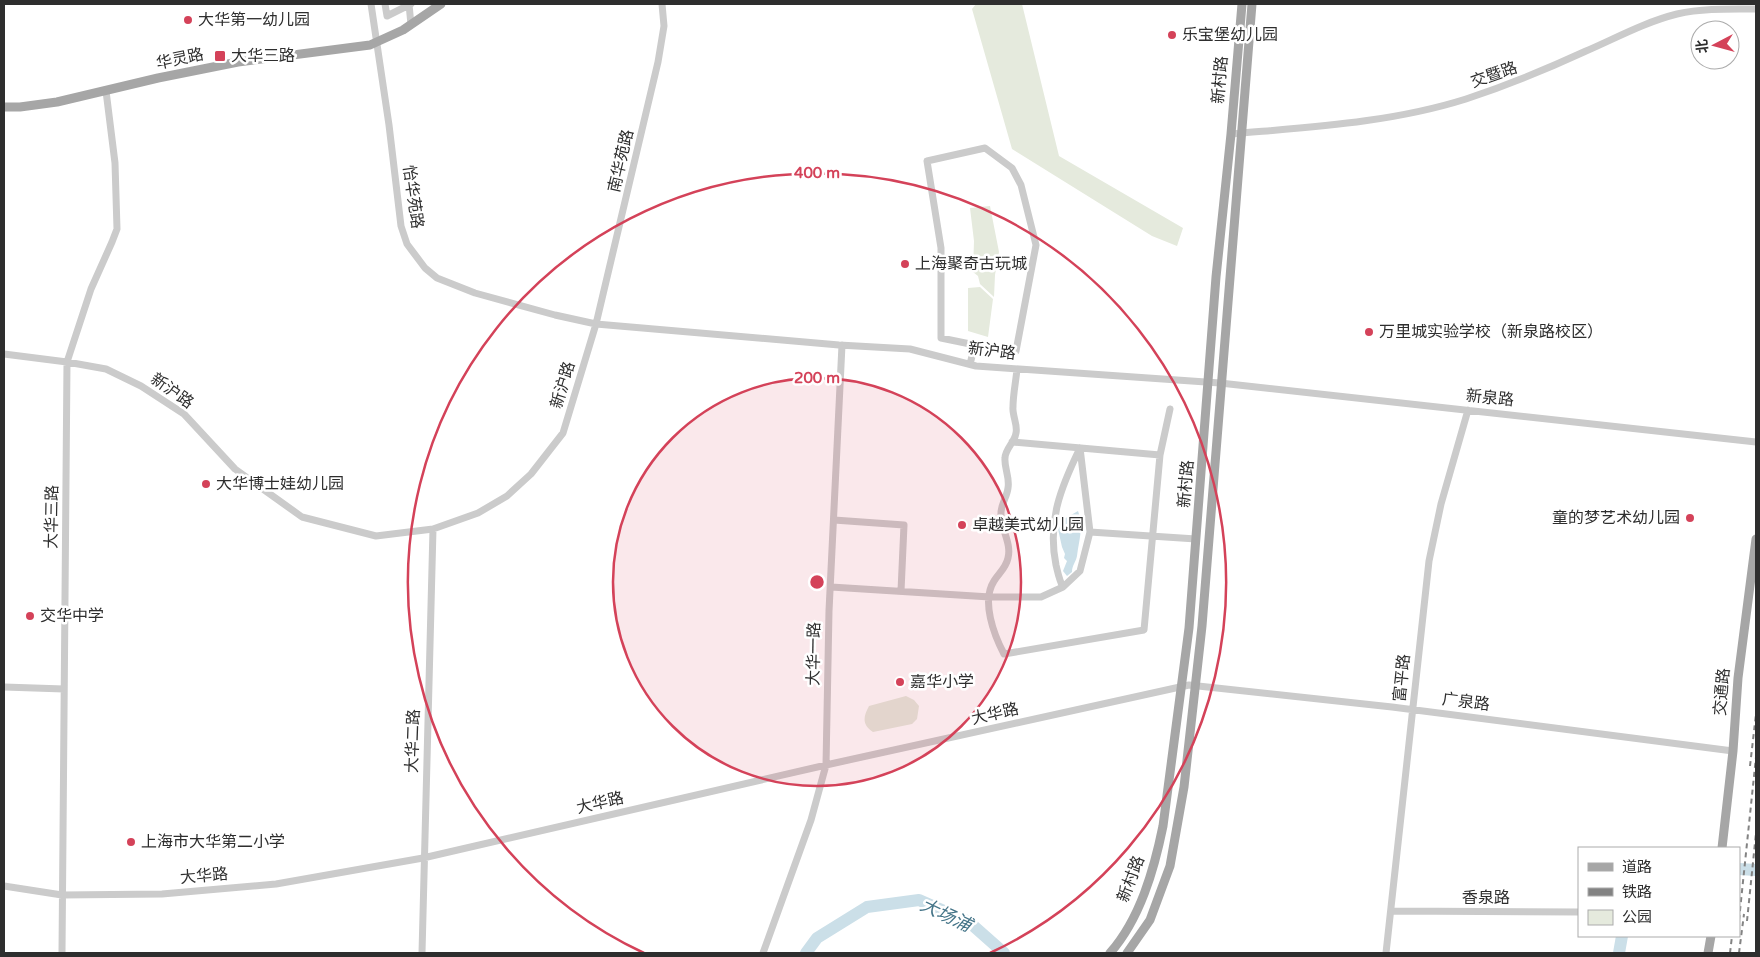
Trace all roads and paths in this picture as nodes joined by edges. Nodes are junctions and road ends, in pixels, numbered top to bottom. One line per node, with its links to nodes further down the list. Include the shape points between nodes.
1 (371, 4): 10 (street, 怡华苑路)
2 (385, 4): 3 (street, via 387,16)
3 (409, 4): 9 (street)
4 (441, 4): 9 (main road, 华灵路)
5 (662, 4): 15 (street, 南华苑路, via 664,26 658,62)
6 (1242, 4): 14 (main road, 新村路)
7 (1252, 4): 13 (main road, 新村路)
8 (1756, 9): 13 (street, 交暨路, via 1703,10 1663,18 1532,76 1421,112)
9 (411, 25): 10 (main road, 华灵路)
10 (377, 43): 11 (main road, 华灵路, via 238,62); 15 (street, 怡华苑路, via 401,226 407,244 425,268 438,278 475,293)
11 (106, 91): 12 (main road, 华灵路, via 57,102); 19 (street, 大华三路, via 116,170 117,229 91,289)
12 (4, 106)
13 (1241, 133): 14 (street, 交暨路); 23 (main road, 新村路)
14 (1231, 134): 22 (main road, 新村路)
15 (596, 324): 16 (street, 新沪路); 31 (street, 新沪路, via 562,433 531,474 507,496 478,512)
16 (842, 345): 20 (street, 新沪路, via 910,349); 30 (street, 大华一路)
17 (975, 345): 17 (street, via 1016,351 1036,245 1021,185 1012,168 984,148 928,161 941,248 941,338); 20 (street)
18 (4, 354): 19 (street, 新沪路)
19 (67, 362): 31 (street, 新沪路, via 106,369 184,414 235,469 302,517 376,536); 43 (street, 大华三路)
20 (970, 364): 21 (street, 新沪路)
21 (1017, 369): 22 (street, 新沪路); 26 (street, via 1012,408 1016,433)
22 (1209, 382): 23 (street, 新沪路); 34 (main road, 新村路)
23 (1220, 383): 25 (street, 新泉路); 40 (main road, 新村路)
24 (1170, 409): 29 (street)
25 (1468, 410): 27 (street, 新泉路); 44 (street, 富平路, via 1429,560)
26 (1012, 442): 28 (street); 39 (street, via 1005,457 1008,490 1000,515 1009,558 994,581)
27 (1756, 442)
28 (1080, 448): 29 (street); 32 (street); 37 (street, via 1064,482 1053,532)
29 (1160, 455): 33 (street)
30 (834, 520): 36 (street, 大华一路); 38 (street, via 904,525)
31 (433, 529): 48 (street, 大华二路)
32 (1090, 532): 33 (street); 37 (street, via 1080,571)
33 (1153, 536): 34 (street); 39 (street, via 1144,630 1004,654 994,635)
34 (1196, 539): 41 (main road, 新村路)
35 (1756, 539): 45 (main road, 交通路, via 1738,678)
36 (831, 587): 38 (street); 46 (street, 大华一路)
37 (1063, 588): 39 (street, via 1040,598)
38 (901, 591): 39 (street)
39 (990, 597)
40 (1195, 685): 41 (street, 大华路); 44 (street, 广泉路); 58 (main road, 新村路, via 1184,787 1170,866 1150,920)
41 (1181, 686): 46 (street, 大华路); 57 (main road, 新村路, via 1159,846 1143,897)
42 (4, 687): 43 (street)
43 (64, 689): 50 (street, 大华三路)
44 (1412, 709): 45 (street, 广泉路); 51 (street, 富平路)
45 (1733, 751): 47 (main road, 交通路)
46 (826, 765): 48 (street, 大华路); 56 (street, 大华一路, via 811,820)
47 (1722, 847)
48 (423, 858): 50 (street, 大华路, via 276,884 162,894); 55 (street, 大华二路)
49 (4, 886): 50 (street, 大华路)
50 (62, 895): 54 (street, 大华三路)
51 (1392, 911): 52 (street, 香泉路); 59 (street, 富平路)
52 (1578, 912)
53 (1711, 937): 60 (main road)
54 (62, 953)
55 (422, 953)
56 (763, 953)
57 (1110, 953)
58 (1126, 953)
59 (1386, 953)
60 (1708, 953)

